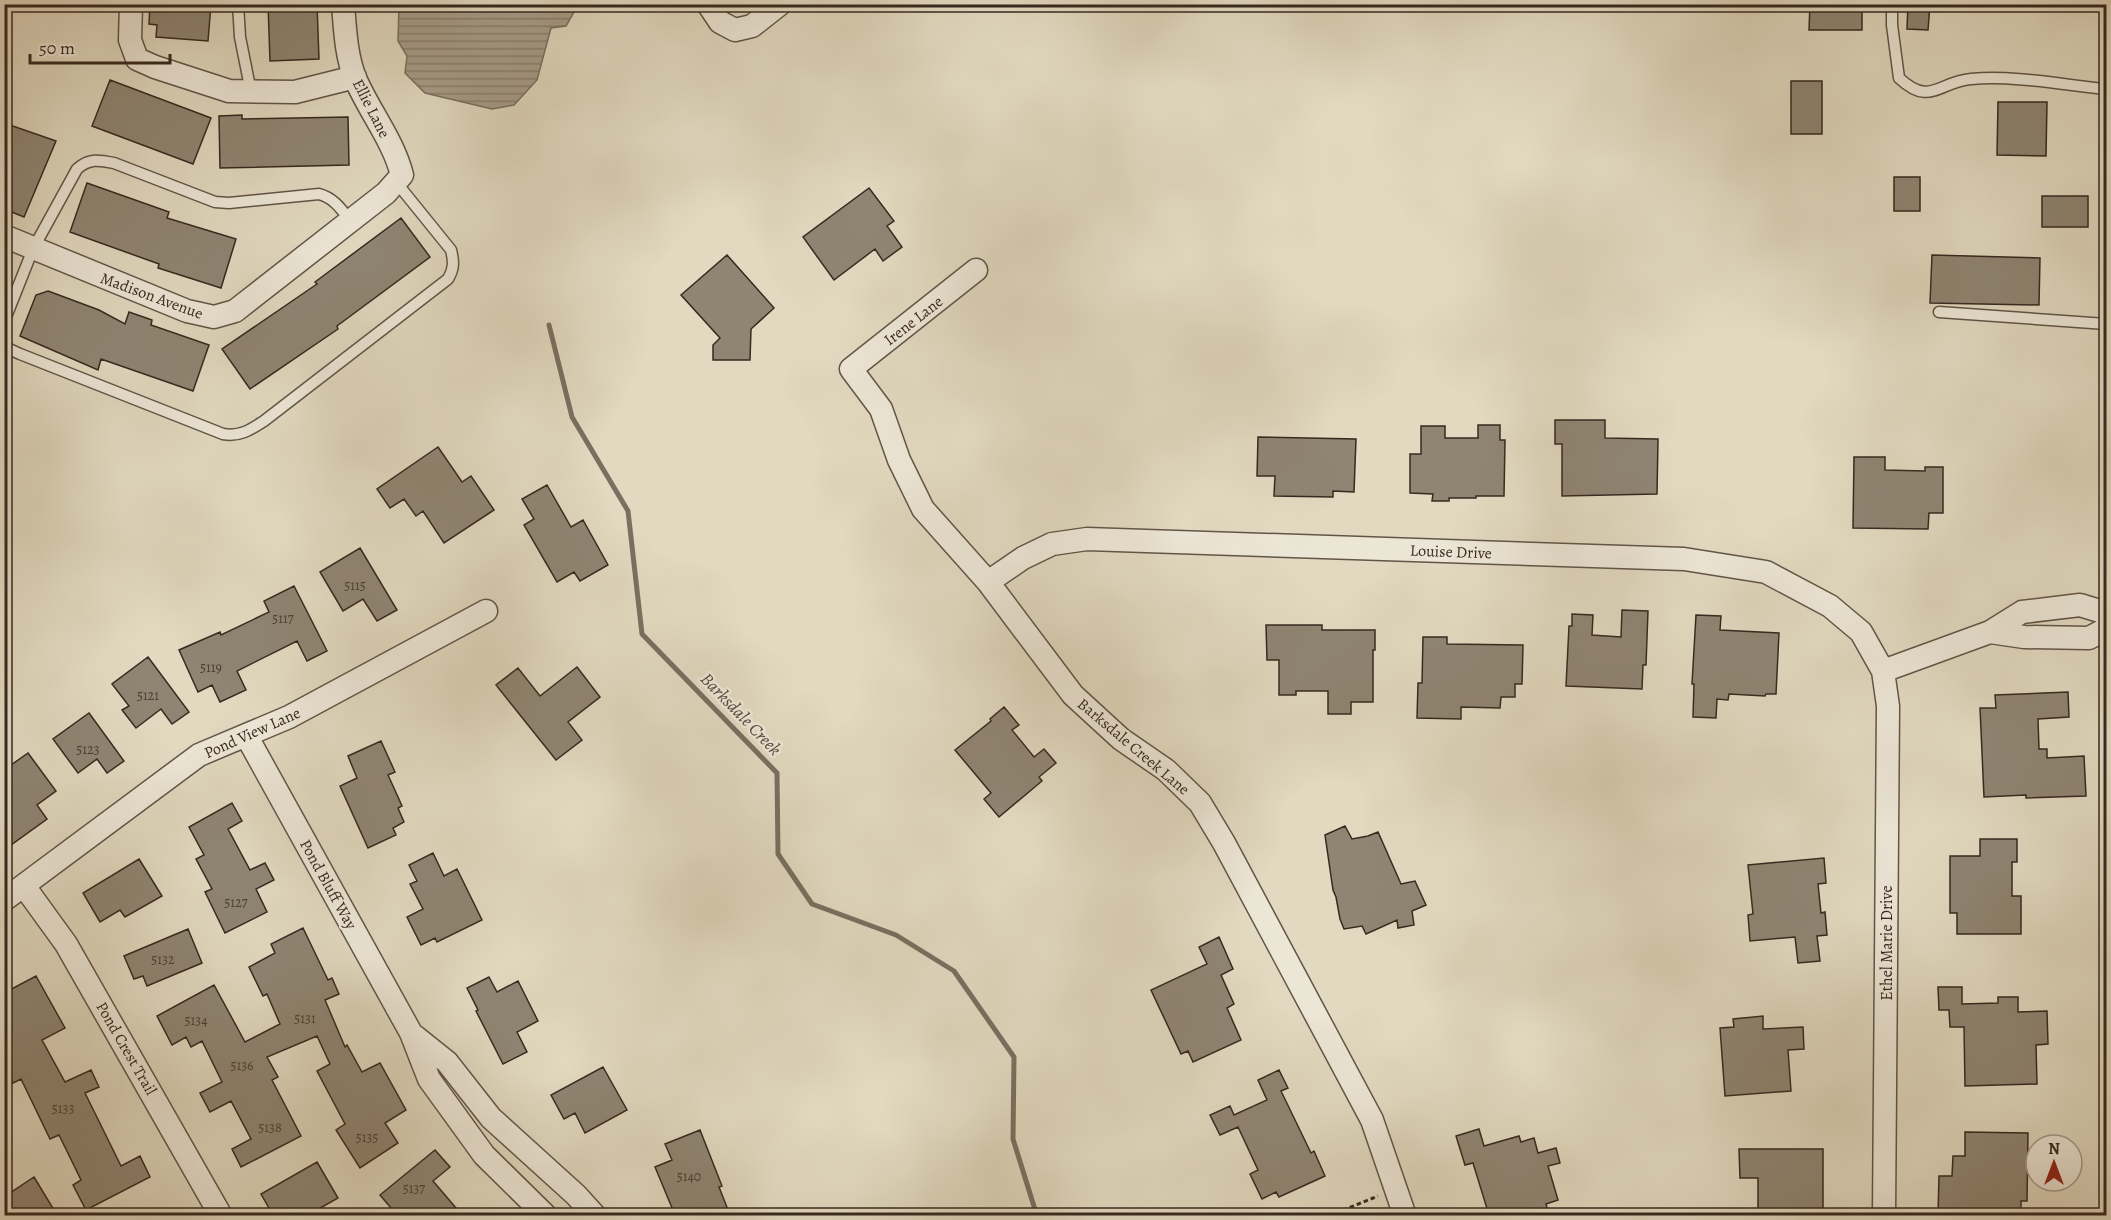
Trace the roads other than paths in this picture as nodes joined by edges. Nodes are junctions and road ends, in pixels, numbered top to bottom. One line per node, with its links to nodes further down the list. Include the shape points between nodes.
1 (131, 4): 9 (street, via 130,40 137,59 229,91)
2 (238, 4): 9 (lane)
3 (344, 4): 7 (street, Ellie Lane, via 345,43)
4 (708, 4): 5 (street, via 720,22 735,30 752,26)
5 (780, 4)
6 (1892, 4): 8 (lane, via 1899,78 1909,88 1923,93 1968,79 1995,78)
7 (355, 77): 9 (street, via 295,92); 10 (street, Ellie Lane, via 397,157)
8 (2106, 89)
9 (251, 92)
10 (399, 178): 11 (street, Madison Avenue); 18 (lane, via 451,250 453,271 448,279 245,433 223,434 20,354)
11 (350, 220): 13 (street, Madison Avenue, via 234,311 214,317 187,311); 13 (lane, via 328,196 215,202 100,160 84,162 76,169)
12 (4, 236): 13 (street, Madison Avenue)
13 (33, 249): 16 (lane)
14 (976, 270): 19 (street, Irene Lane)
15 (1939, 312): 17 (lane)
16 (4, 322)
17 (2106, 324)
18 (4, 342)
19 (851, 369): 20 (street, Barksdale Creek Lane, via 881,409 922,509)
20 (988, 582): 25 (street, Louise Drive, via 1052,544 1087,539 1684,559 1766,572 1797,587 1830,606 1861,632); 33 (street, Barksdale Creek Lane, via 1073,695 1121,739 1166,770 1200,803 1372,1120)
21 (486, 610): 26 (street, Pond View Lane, via 289,717)
22 (2106, 613): 24 (street, via 2080,605 2022,612)
23 (2106, 629): 24 (street, via 2089,638)
24 (1990, 632): 25 (street)
25 (1883, 671): 34 (street, Ethel Marie Drive, via 1888,706)
26 (246, 735): 27 (street, Pond View Lane, via 199,755); 29 (street, Pond Bluff Way)
27 (24, 886): 28 (street, Pond View Lane); 30 (street, Pond Crest Trail, via 66,944)
28 (4, 900)
29 (411, 1033): 31 (street, Pond Bluff Way, via 429,1079 484,1155); 32 (street, Pond Bluff Way, via 447,1062 491,1118)
30 (221, 1215)
31 (546, 1215)
32 (595, 1215)
33 (1405, 1215)
34 (1884, 1215)

